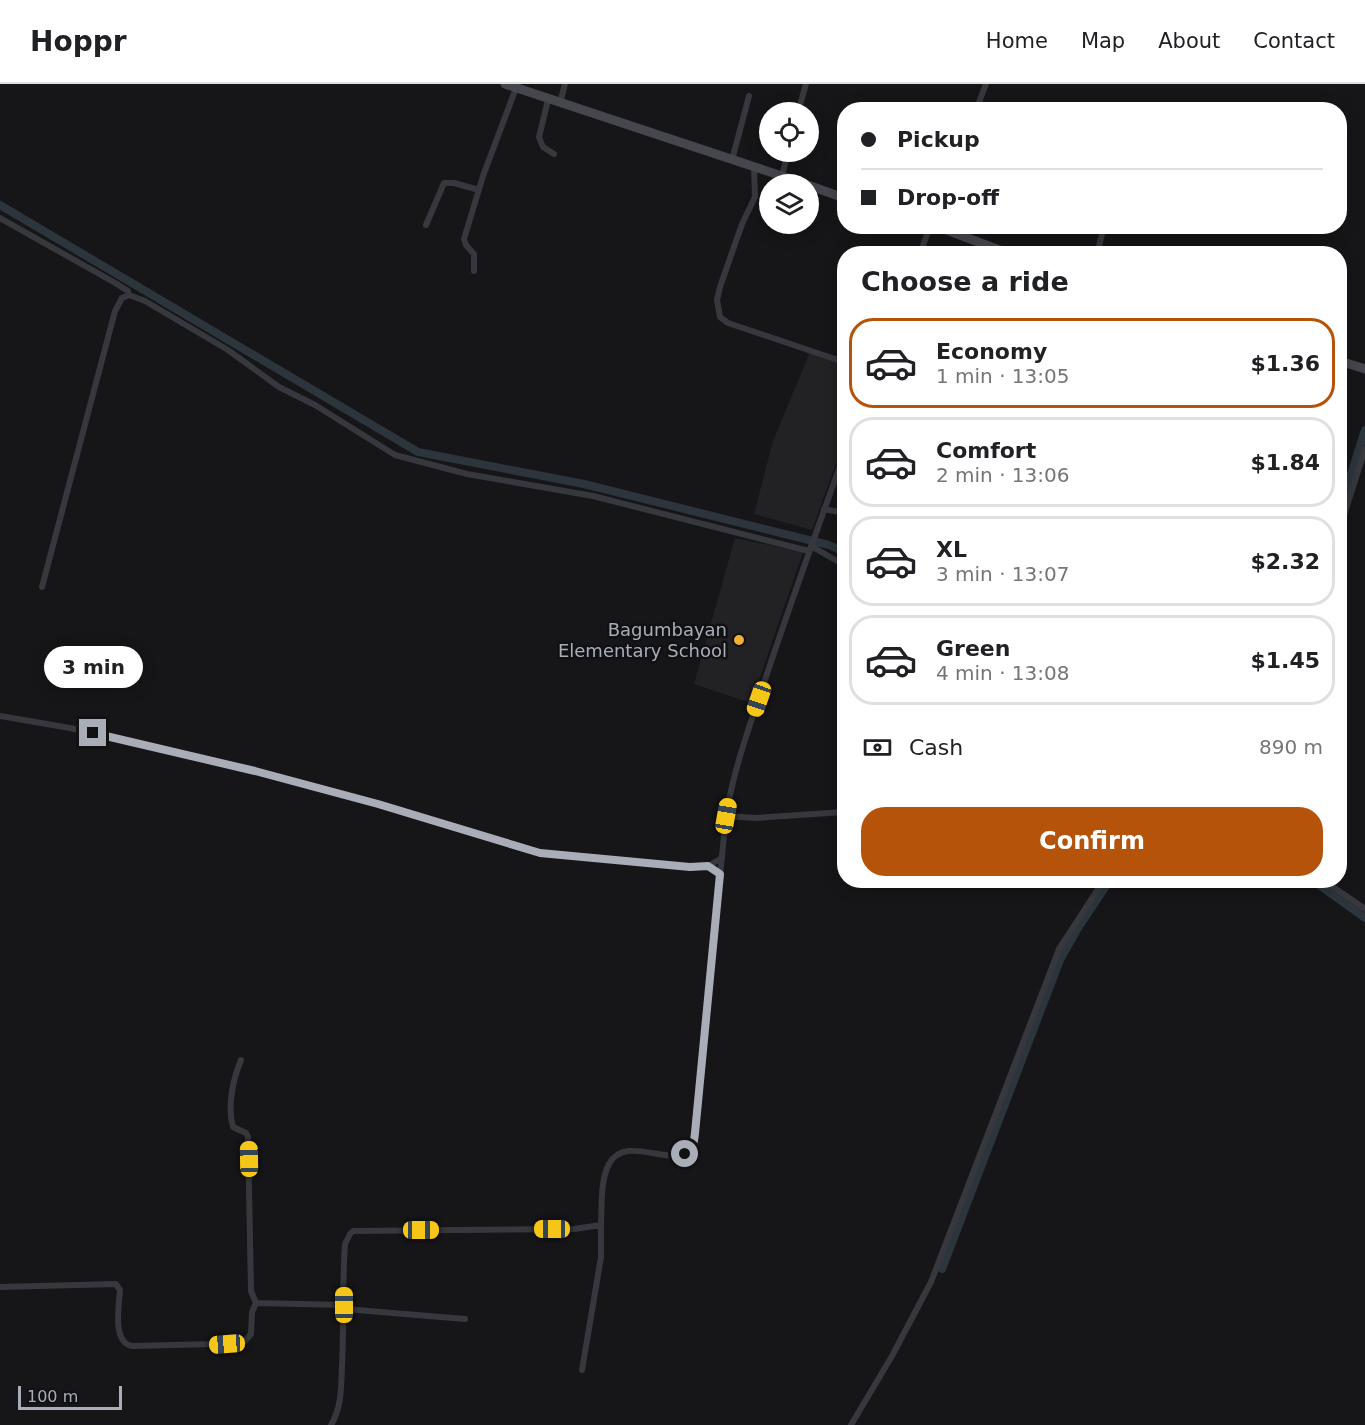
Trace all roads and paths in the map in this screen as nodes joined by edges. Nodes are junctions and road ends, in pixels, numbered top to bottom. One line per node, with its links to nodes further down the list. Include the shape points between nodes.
1 (505, 84): 5 (main road)
2 (565, 84): 10 (street)
3 (806, 84): 8 (street)
4 (986, 84): 9 (street)
5 (516, 88): 7 (main road); 16 (street)
6 (749, 96): 12 (street)
7 (548, 100): 10 (main road); 11 (street, via 538,137 543,147)
8 (801, 102)
9 (979, 102)
10 (560, 103): 12 (main road)
11 (554, 154)
12 (732, 160): 13 (main road)
13 (754, 167): 14 (main road); 24 (street, via 755,197 722,279 717,300 720,317)
14 (776, 174)
15 (819, 189): 17 (main road)
16 (479, 190): 19 (street, via 444,183); 22 (street, via 464,239 474,254)
17 (837, 196)
18 (0, 218): 23 (street, via 117,284)
19 (426, 225)
20 (957, 234): 21 (main road)
21 (989, 246)
22 (474, 272)
23 (129, 295): 32 (street, via 146,301 228,350 279,387 395,454 467,474 605,499 724,531); 34 (street, via 122,298 115,311)
24 (837, 360)
25 (1347, 363): 26 (main road)
26 (1365, 369)
27 (1365, 449): 29 (street)
28 (837, 474): 30 (street)
29 (1347, 506)
30 (824, 509): 31 (street); 32 (street)
31 (837, 512)
32 (810, 547): 33 (street); 37 (street, via 744,741)
33 (837, 561)
34 (42, 586)
35 (0, 716): 39 (street, via 70,728 255,771 540,853)
36 (837, 812): 37 (street)
37 (726, 816): 38 (street)
38 (722, 858): 39 (street); 40 (street)
39 (708, 866): 40 (street)
40 (720, 874): 45 (street, via 693,1145 678,1155 631,1151 614,1157 605,1177)
41 (1099, 888): 52 (street, via 1059,950 931,1282)
42 (1335, 888): 43 (street)
43 (1365, 909)
44 (241, 1060): 47 (street, via 233,1081 231,1118 233,1127 246,1132 248,1137 251,1291)
45 (601, 1225): 48 (street, via 574,1229 356,1230 345,1244); 50 (street, via 601,1257)
46 (0, 1287): 47 (street, via 116,1284 120,1290 120,1333 122,1340 132,1346 245,1341 251,1334)
47 (256, 1303): 48 (street)
48 (344, 1307): 49 (street); 51 (street, via 340,1399)
49 (465, 1319)
50 (582, 1370)
51 (331, 1425)
52 (851, 1425)

